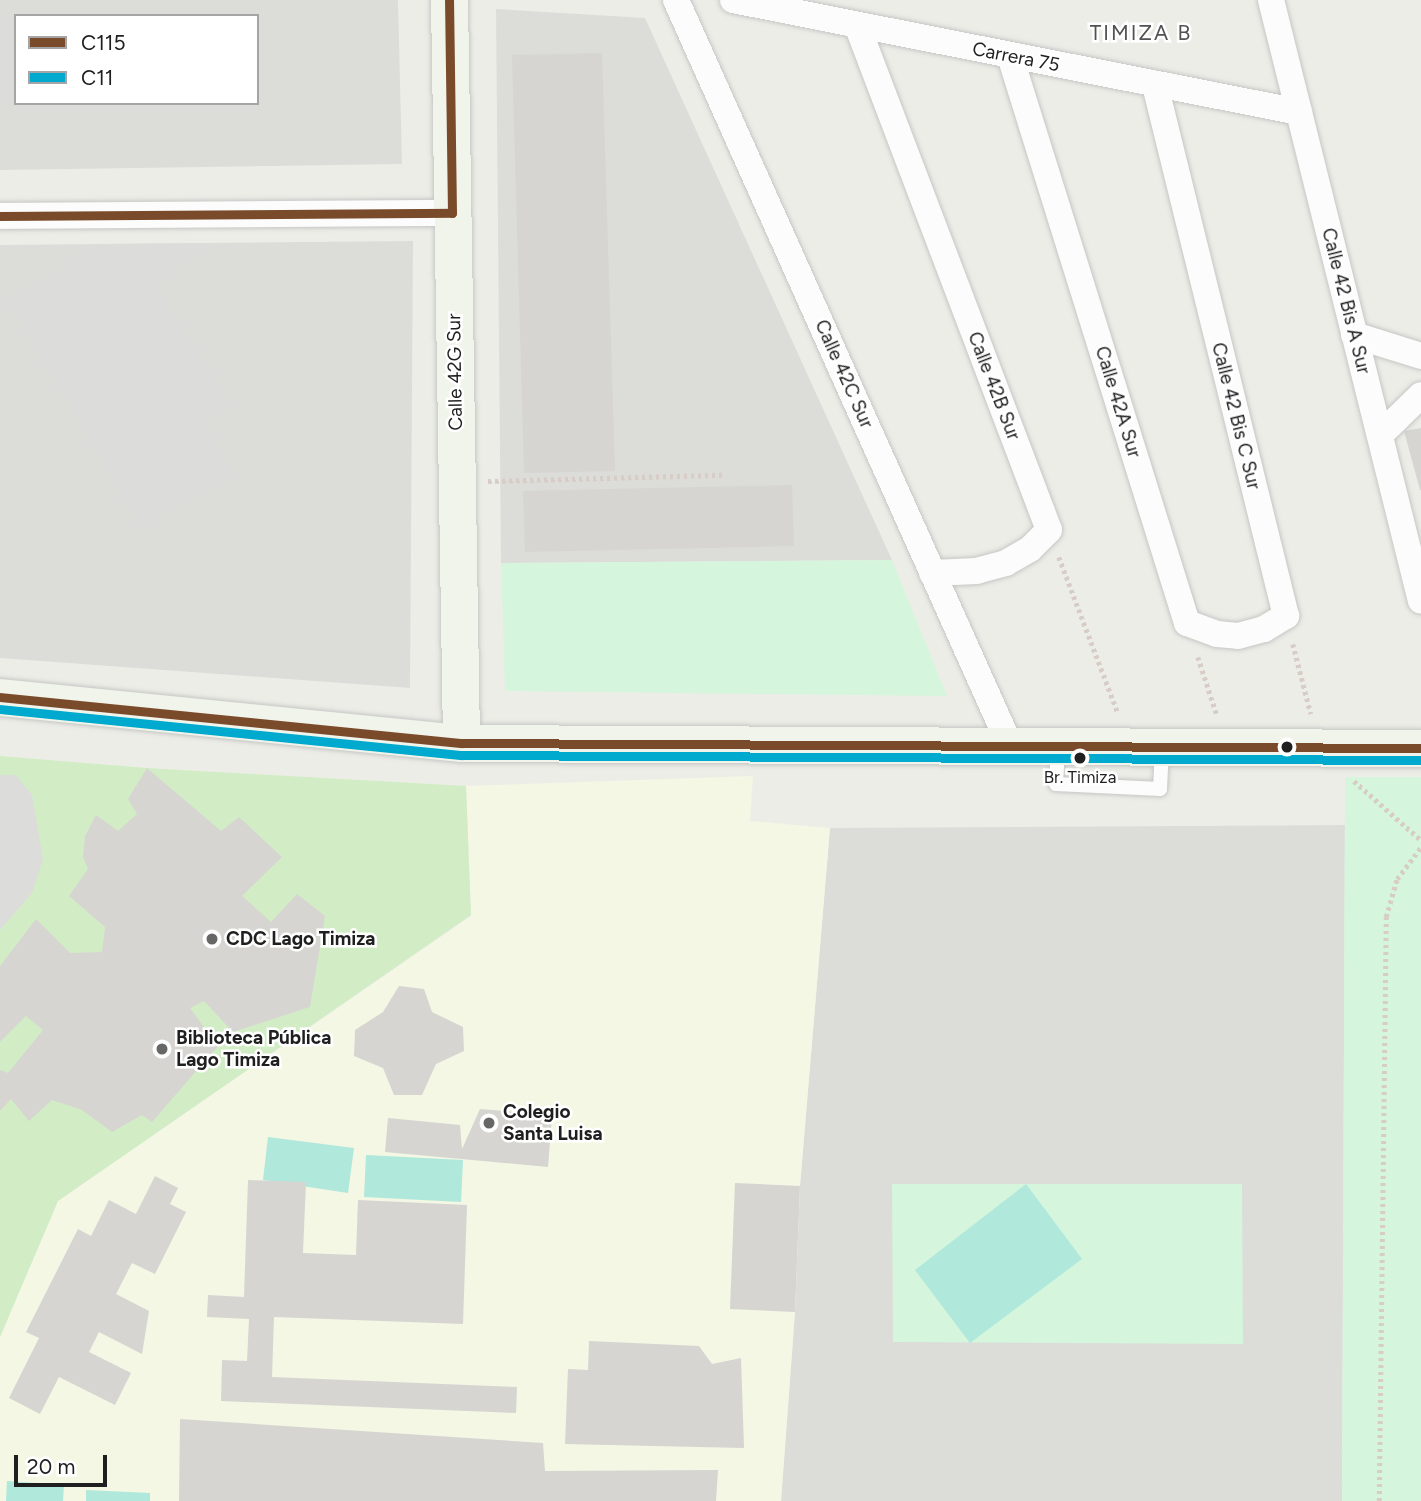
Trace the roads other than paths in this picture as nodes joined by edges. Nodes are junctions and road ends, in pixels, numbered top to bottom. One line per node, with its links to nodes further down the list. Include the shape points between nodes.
1 (449, 0): 9 (street, Calle 42G Sur)
2 (677, 0): 15 (street, Calle 42C Sur)
3 (733, 0): 5 (street, Carrera 75)
4 (1270, 0): 8 (street, Calle 42 Bis A Sur)
5 (857, 25): 6 (street, Carrera 75); 15 (street, Calle 42B Sur, via 1049,530 1030,549 1006,563 977,571)
6 (1010, 56): 7 (street, Carrera 75); 17 (street, Calle 42A Sur, via 1187,623 1238,636 1264,629)
7 (1155, 85): 8 (street, Carrera 75); 17 (street, Calle 42 Bis C Sur)
8 (1299, 111): 11 (street, Calle 42 Bis A Sur)
9 (452, 213): 10 (street); 19 (street, Calle 42G Sur)
10 (0, 216)
11 (1354, 335): 12 (street); 14 (street, Calle 42 Bis A Sur)
12 (1421, 356)
13 (1421, 395): 14 (street)
14 (1380, 435): 16 (street, Calle 42 Bis A Sur)
15 (932, 573): 22 (street, Calle 42C Sur)
16 (1421, 601)
17 (1286, 616)
18 (0, 697): 19 (street)
19 (461, 743): 22 (street)
20 (1058, 747): 21 (street); 21 (lane, via 1056,784 1160,789); 22 (street)
21 (1146, 747): 23 (street)
22 (1011, 748)
23 (1421, 748)

